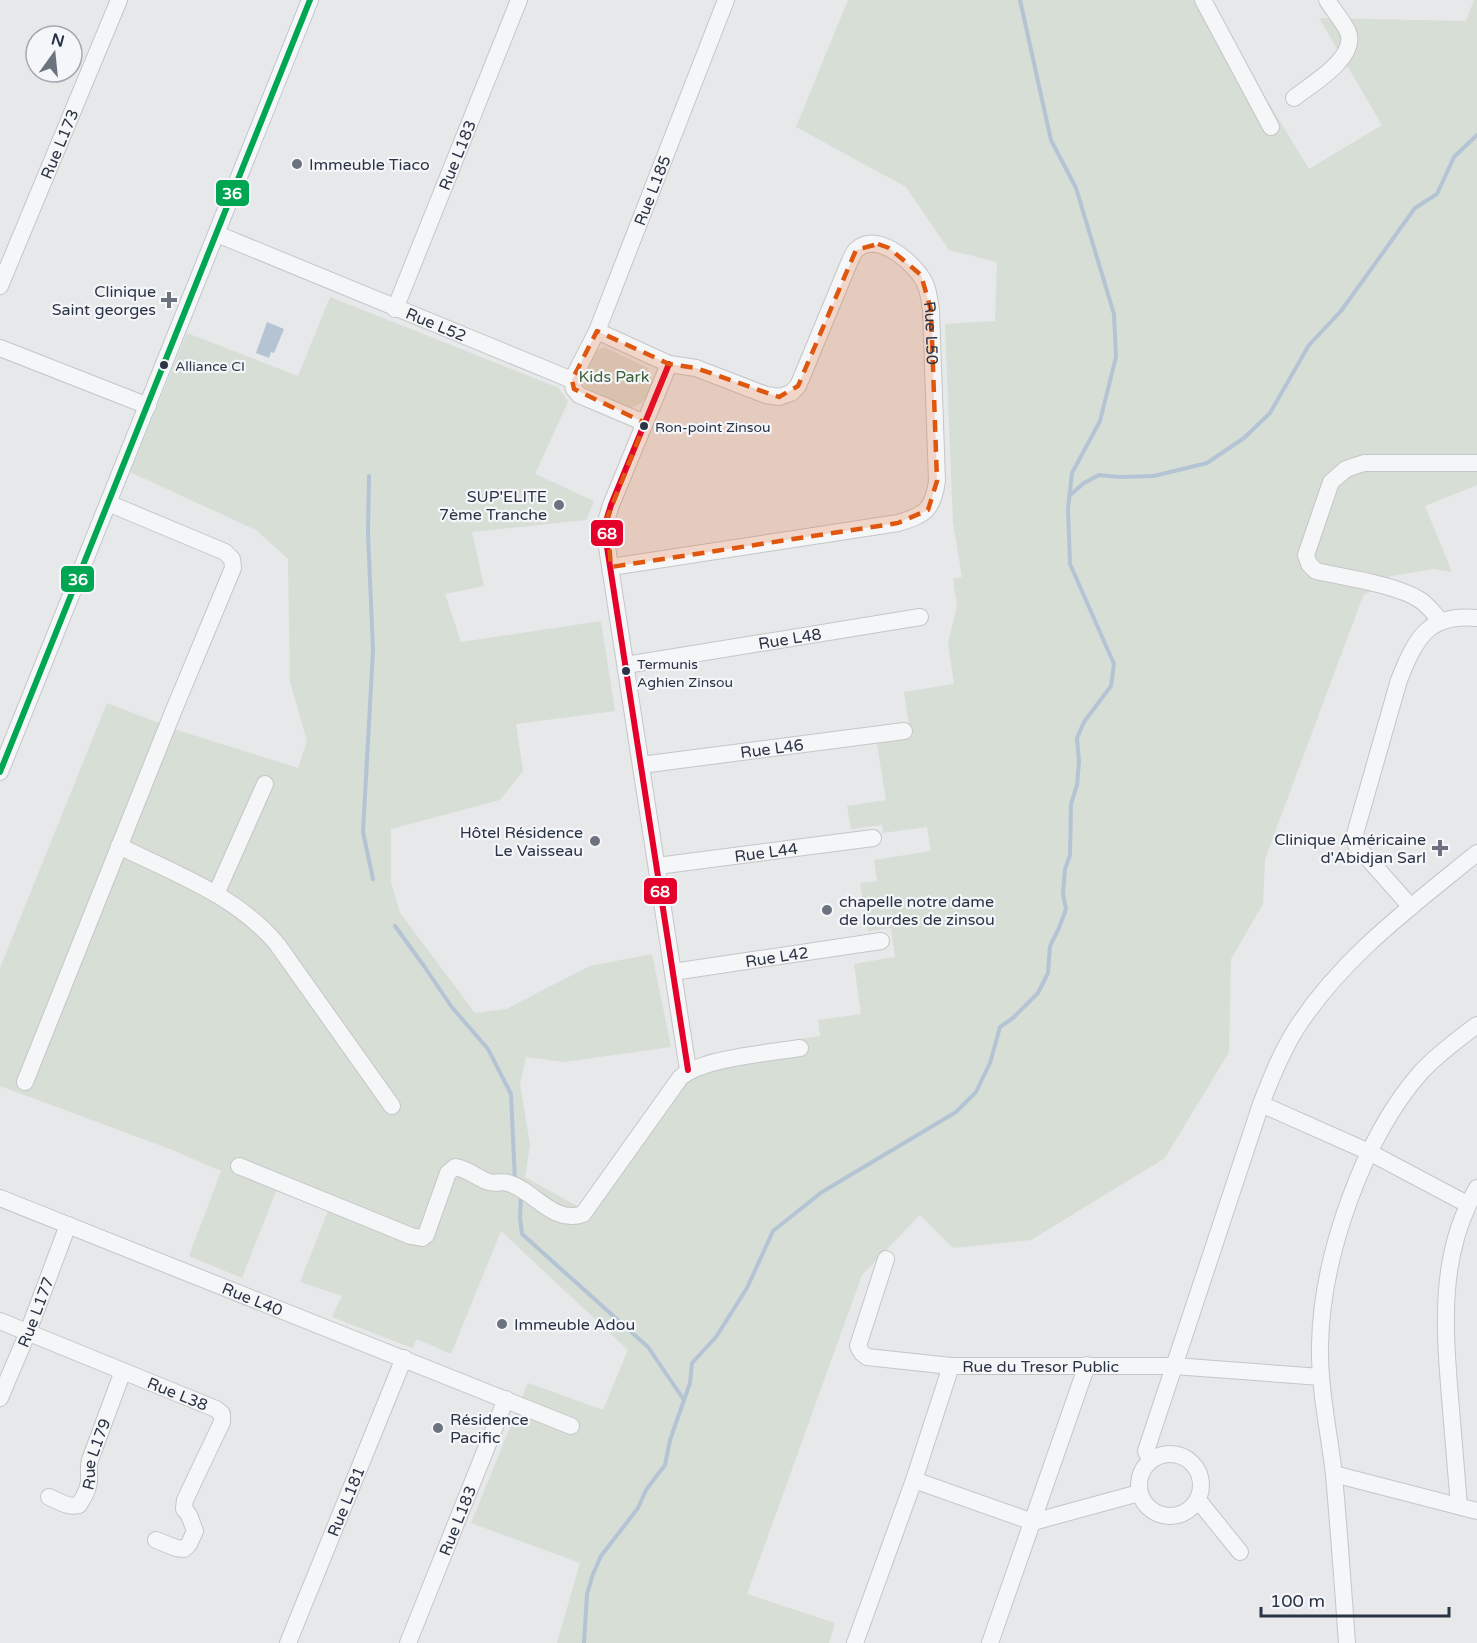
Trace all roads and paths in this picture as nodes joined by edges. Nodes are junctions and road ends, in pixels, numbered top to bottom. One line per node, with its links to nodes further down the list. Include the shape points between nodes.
1 (119, 0): 10 (street, Rue L173)
2 (310, 0): 9 (street)
3 (519, 0): 11 (street, Rue L183)
4 (726, 0): 12 (street, Rue L185)
5 (1203, 0): 8 (street)
6 (1327, 0): 7 (street, via 1348,33 1346,54)
7 (1293, 98)
8 (1271, 127)
9 (217, 234): 11 (street, Rue L52); 16 (street)
10 (0, 286)
11 (395, 309): 15 (street, Rue L52)
12 (597, 331): 14 (street, Rue L50); 15 (street, Rue L185)
13 (0, 348): 16 (street)
14 (669, 364): 17 (street); 20 (street, Rue L50, via 696,368 766,395 779,397 791,393 798,386 856,250 878,244 890,248 921,275 928,290 938,481 935,498 928,510 898,523)
15 (572, 380): 17 (street, Rue L52, via 579,395)
16 (148, 406): 19 (street)
17 (645, 423): 20 (street, via 607,518)
18 (1477, 462): 23 (street, via 1364,463 1346,469 1331,483 1306,555 1316,572 1413,596)
19 (108, 503): 27 (street); 30 (street, via 225,552 232,559 233,568)
20 (611, 567): 24 (street)
21 (920, 618): 24 (street, Rue L48)
22 (1477, 618): 23 (street)
23 (1440, 620): 34 (street, via 1428,628 1408,658 1354,838)
24 (626, 665): 26 (street)
25 (904, 731): 26 (street, Rue L46)
26 (641, 765): 32 (street)
27 (0, 772)
28 (265, 784): 33 (street)
29 (873, 838): 32 (street, Rue L44)
30 (119, 846): 33 (street); 40 (street)
31 (1477, 853): 34 (street)
32 (657, 866): 36 (street)
33 (216, 894): 42 (street, via 262,926 277,944)
34 (1411, 907): 41 (street, via 1349,962 1322,993 1276,1064)
35 (881, 941): 36 (street, Rue L42)
36 (673, 972): 39 (street)
37 (1477, 1025): 43 (street, via 1422,1072)
38 (800, 1048): 39 (street)
39 (688, 1070): 44 (street, via 583,1214 576,1217 565,1217 547,1208 507,1182 492,1183 455,1167 448,1173 422,1239)
40 (25, 1082)
41 (1261, 1104): 43 (street); 55 (street)
42 (392, 1106)
43 (1369, 1152): 47 (street); 57 (street, via 1328,1275 1320,1343)
44 (239, 1166)
45 (1477, 1188): 47 (street)
46 (0, 1198): 48 (street, Rue L40)
47 (1467, 1204): 67 (street, via 1445,1298)
48 (68, 1226): 51 (street, Rue L177); 52 (street, Rue L40)
49 (886, 1259): 54 (street, Rue du Tresor Public, via 858,1346 862,1353 867,1357)
50 (0, 1321): 51 (street, Rue L38)
51 (28, 1332): 56 (street, Rue L38); 58 (street, Rue L177)
52 (404, 1358): 59 (street, Rue L40); 72 (street, Rue L181)
53 (1087, 1365): 54 (street, Rue du Tresor Public); 55 (street, Rue du Tresor Public); 69 (street)
54 (951, 1366): 63 (street)
55 (1174, 1366): 57 (street, Rue du Tresor Public); 61 (street, via 1146,1451)
56 (123, 1371): 65 (street, Rue L179, via 90,1460 88,1487 79,1505 73,1507); 70 (street, Rue L38, via 222,1414 222,1422 185,1500 184,1509 195,1531 189,1544 184,1549)
57 (1321, 1377): 62 (street)
58 (0, 1398)
59 (506, 1399): 60 (street, Rue L40); 73 (street, Rue L183)
60 (571, 1426)
61 (1150, 1460): 64 (street, via 1140,1475); 66 (street, via 1170,1453 1190,1461 1201,1479)
62 (1334, 1474): 67 (street); 76 (street)
63 (914, 1480): 69 (street); 74 (street)
64 (1139, 1493): 66 (street, via 1151,1511 1171,1517 1191,1509); 69 (street)
65 (49, 1497)
66 (1198, 1500): 71 (street)
67 (1459, 1506): 68 (street)
68 (1477, 1511)
69 (1033, 1521): 75 (street)
70 (156, 1540)
71 (1239, 1552)
72 (288, 1643)
73 (408, 1643)
74 (855, 1643)
75 (990, 1643)
76 (1347, 1643)

